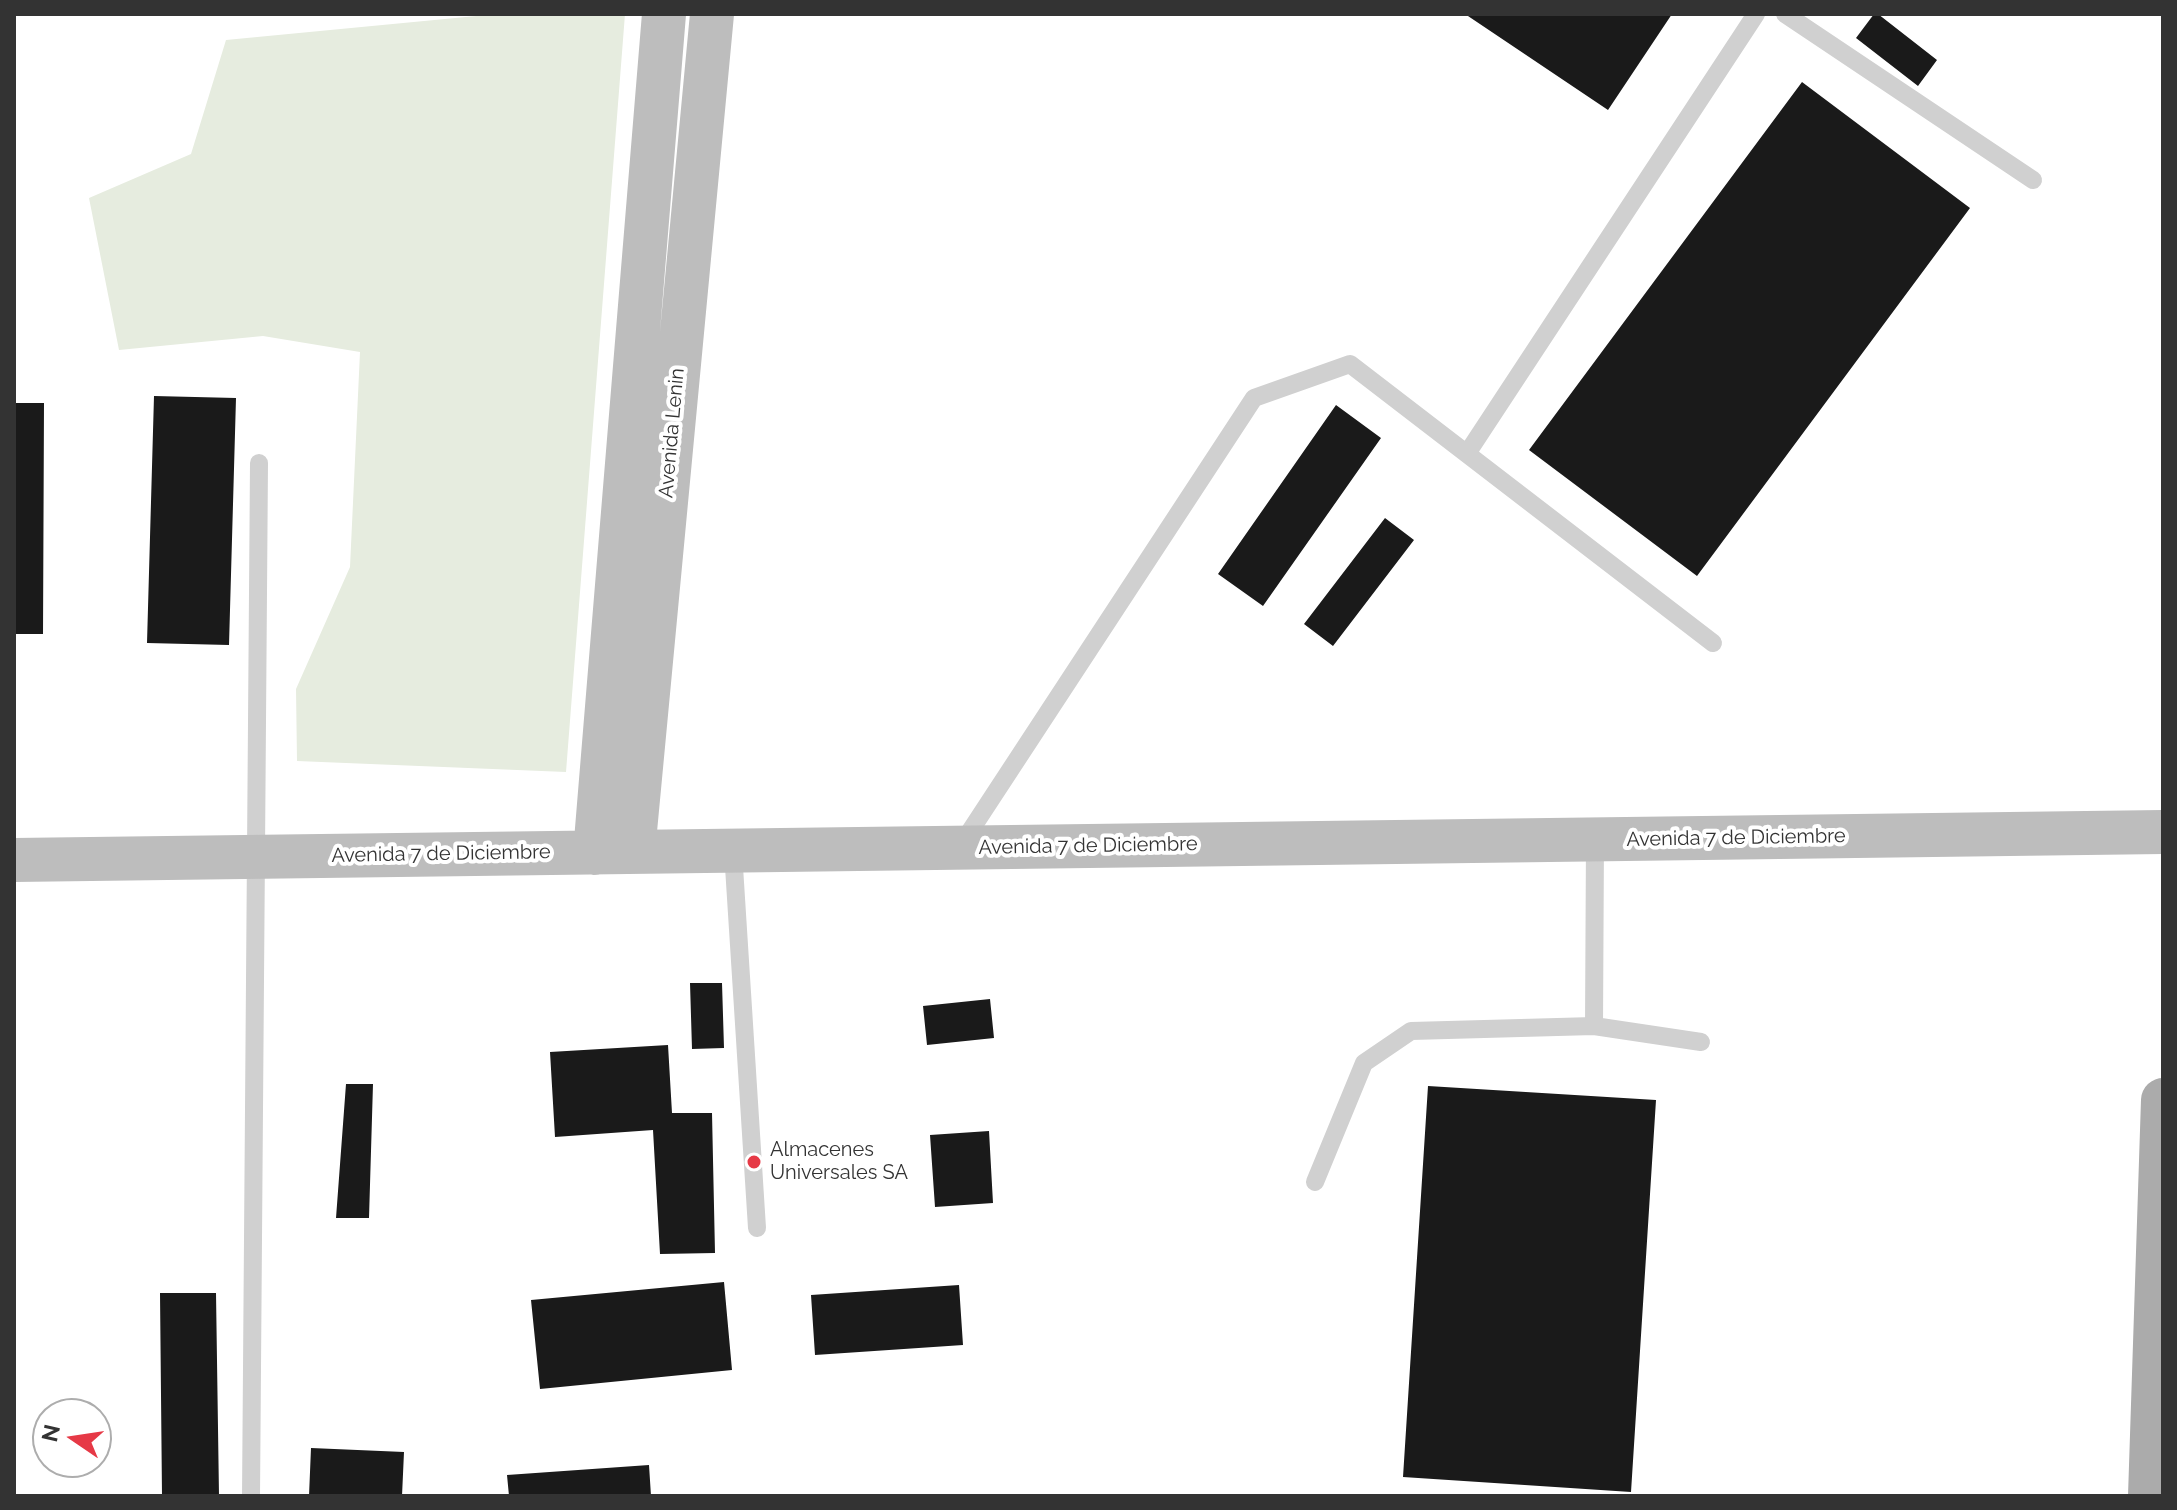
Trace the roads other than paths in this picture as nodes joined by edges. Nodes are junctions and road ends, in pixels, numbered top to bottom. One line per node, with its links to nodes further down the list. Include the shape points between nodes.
1 (664, 14): 13 (main road, Avenida Lenin)
2 (712, 14): 13 (main road, Avenida Lenin)
3 (1756, 14): 6 (lane)
4 (1785, 14): 5 (lane)
5 (2033, 180)
6 (1468, 452): 8 (lane); 11 (lane, via 1350,364 1254,398)
7 (259, 463): 14 (lane)
8 (1713, 643)
9 (2163, 832): 10 (main road, Avenida 7 de Diciembre)
10 (1595, 839): 11 (main road, Avenida 7 de Diciembre); 16 (lane)
11 (959, 848): 12 (main road, Avenida 7 de Diciembre)
12 (733, 851): 13 (main road, Avenida 7 de Diciembre); 20 (lane)
13 (614, 852): 14 (main road, Avenida 7 de Diciembre)
14 (256, 857): 15 (main road, Avenida 7 de Diciembre); 21 (lane)
15 (14, 860)
16 (1594, 1026): 17 (lane); 19 (lane, via 1411,1031 1364,1063)
17 (1701, 1042)
18 (2163, 1100): 22 (main road)
19 (1315, 1182)
20 (757, 1228)
21 (251, 1496)
22 (2150, 1496)

